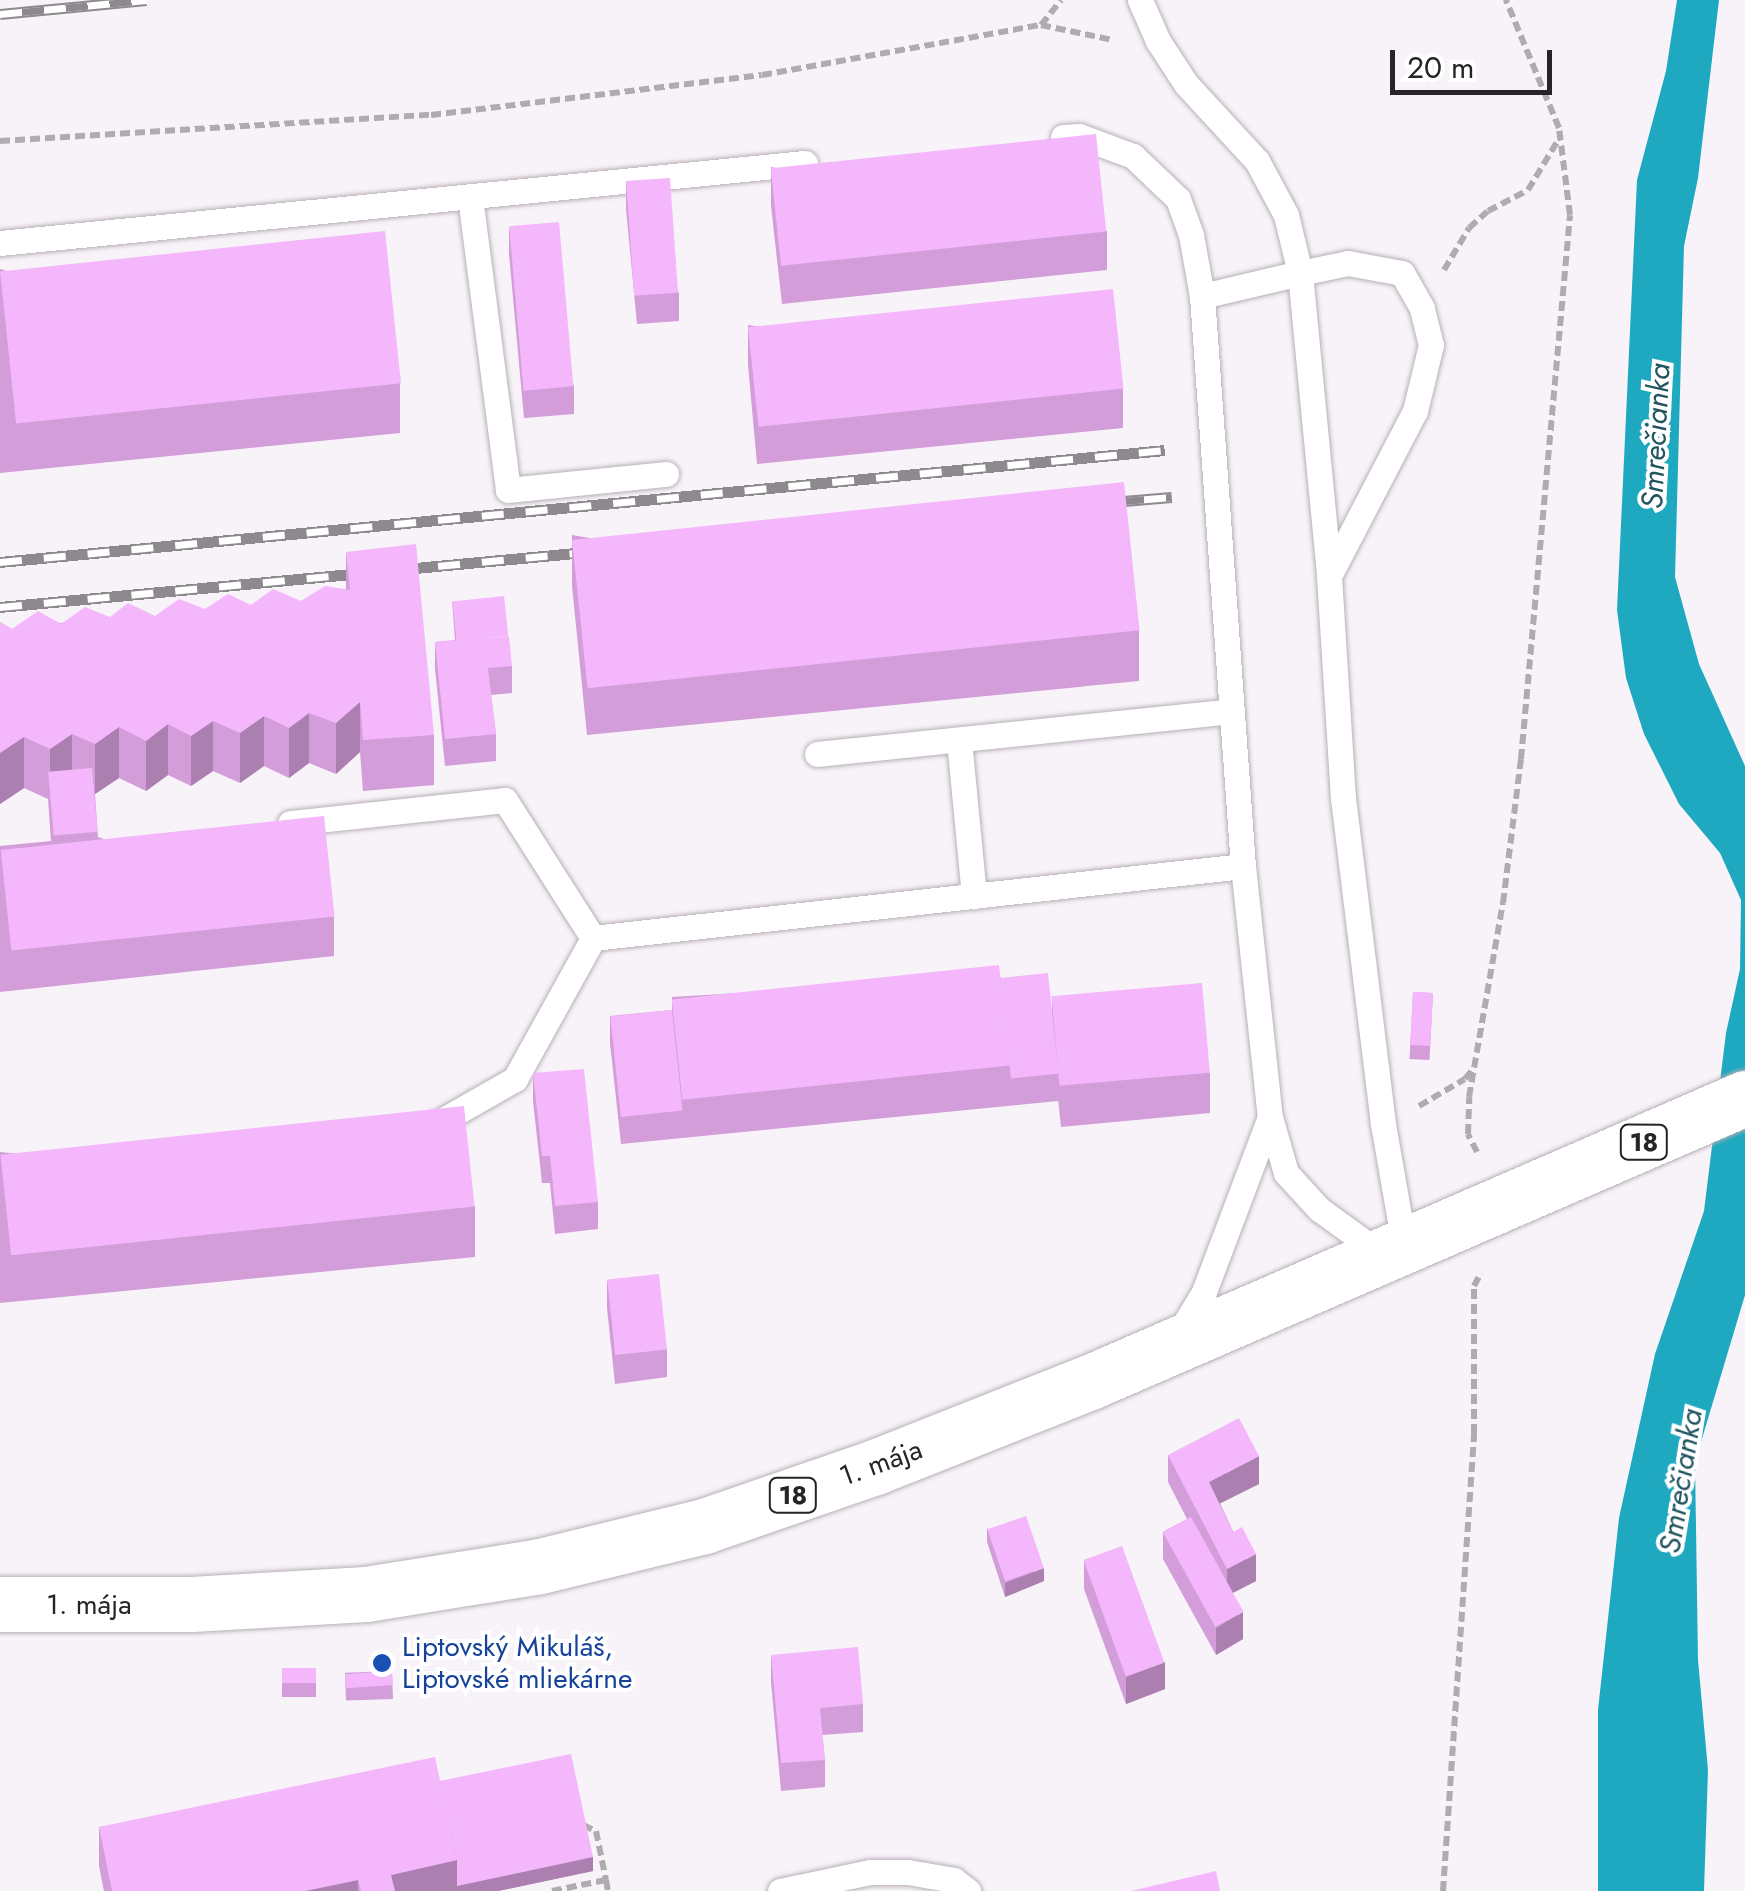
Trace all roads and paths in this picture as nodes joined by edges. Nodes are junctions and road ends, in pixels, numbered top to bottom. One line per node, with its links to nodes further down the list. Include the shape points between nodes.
1 (1061, 0): 4 (path)
2 (1140, 0): 5 (lane)
3 (1506, 0): 6 (path)
4 (1041, 25): 5 (path); 8 (path, via 762,74 431,115)
5 (1169, 58): 12 (lane, via 1257,161 1286,215)
6 (1561, 136): 14 (path, via 1528,190 1469,228); 24 (path, via 1570,215 1521,759)
7 (1040, 140): 13 (lane, via 1079,136 1133,156 1156,175 1178,199)
8 (0, 142)
9 (824, 161): 10 (lane)
10 (470, 197): 11 (lane); 15 (lane, via 508,490)
11 (0, 243)
12 (1300, 273): 13 (lane); 14 (lane, via 1348,263 1402,273); 16 (lane)
13 (1202, 296): 17 (lane)
14 (1422, 308): 16 (lane, via 1430,345 1415,411)
15 (666, 474)
16 (1329, 576): 27 (lane, via 1342,782)
17 (1232, 711): 18 (lane); 21 (lane)
18 (959, 740): 19 (lane); 22 (lane)
19 (817, 754)
20 (271, 826): 23 (lane, via 505,800)
21 (1243, 866): 22 (lane); 26 (lane)
22 (974, 896): 23 (lane)
23 (593, 938): 28 (lane, via 515,1079 446,1122)
24 (1475, 1067): 27 (path, via 1448,1091); 29 (path, via 1468,1134 1473,1150)
25 (1745, 1098): 30 (main road, 1. mája / 18)
26 (1270, 1117): 30 (lane, via 1286,1172 1319,1209); 32 (lane, via 1204,1292)
27 (1384, 1124): 30 (lane)
28 (408, 1126)
29 (1484, 1154)
30 (1393, 1249): 32 (main road, 1. mája / 18)
31 (1483, 1269): 40 (path, via 1474,1286 1474,1434)
32 (1171, 1346): 33 (main road, 1. mája / 18, via 858,1473 704,1526 540,1566 366,1594 191,1604)
33 (0, 1604)
34 (583, 1825): 35 (path, via 596,1831)
35 (606, 1880): 36 (path); 37 (path)
36 (552, 1891)
37 (608, 1891)
38 (780, 1891): 39 (lane, via 870,1872 954,1880)
39 (968, 1891)
40 (1443, 1891)

